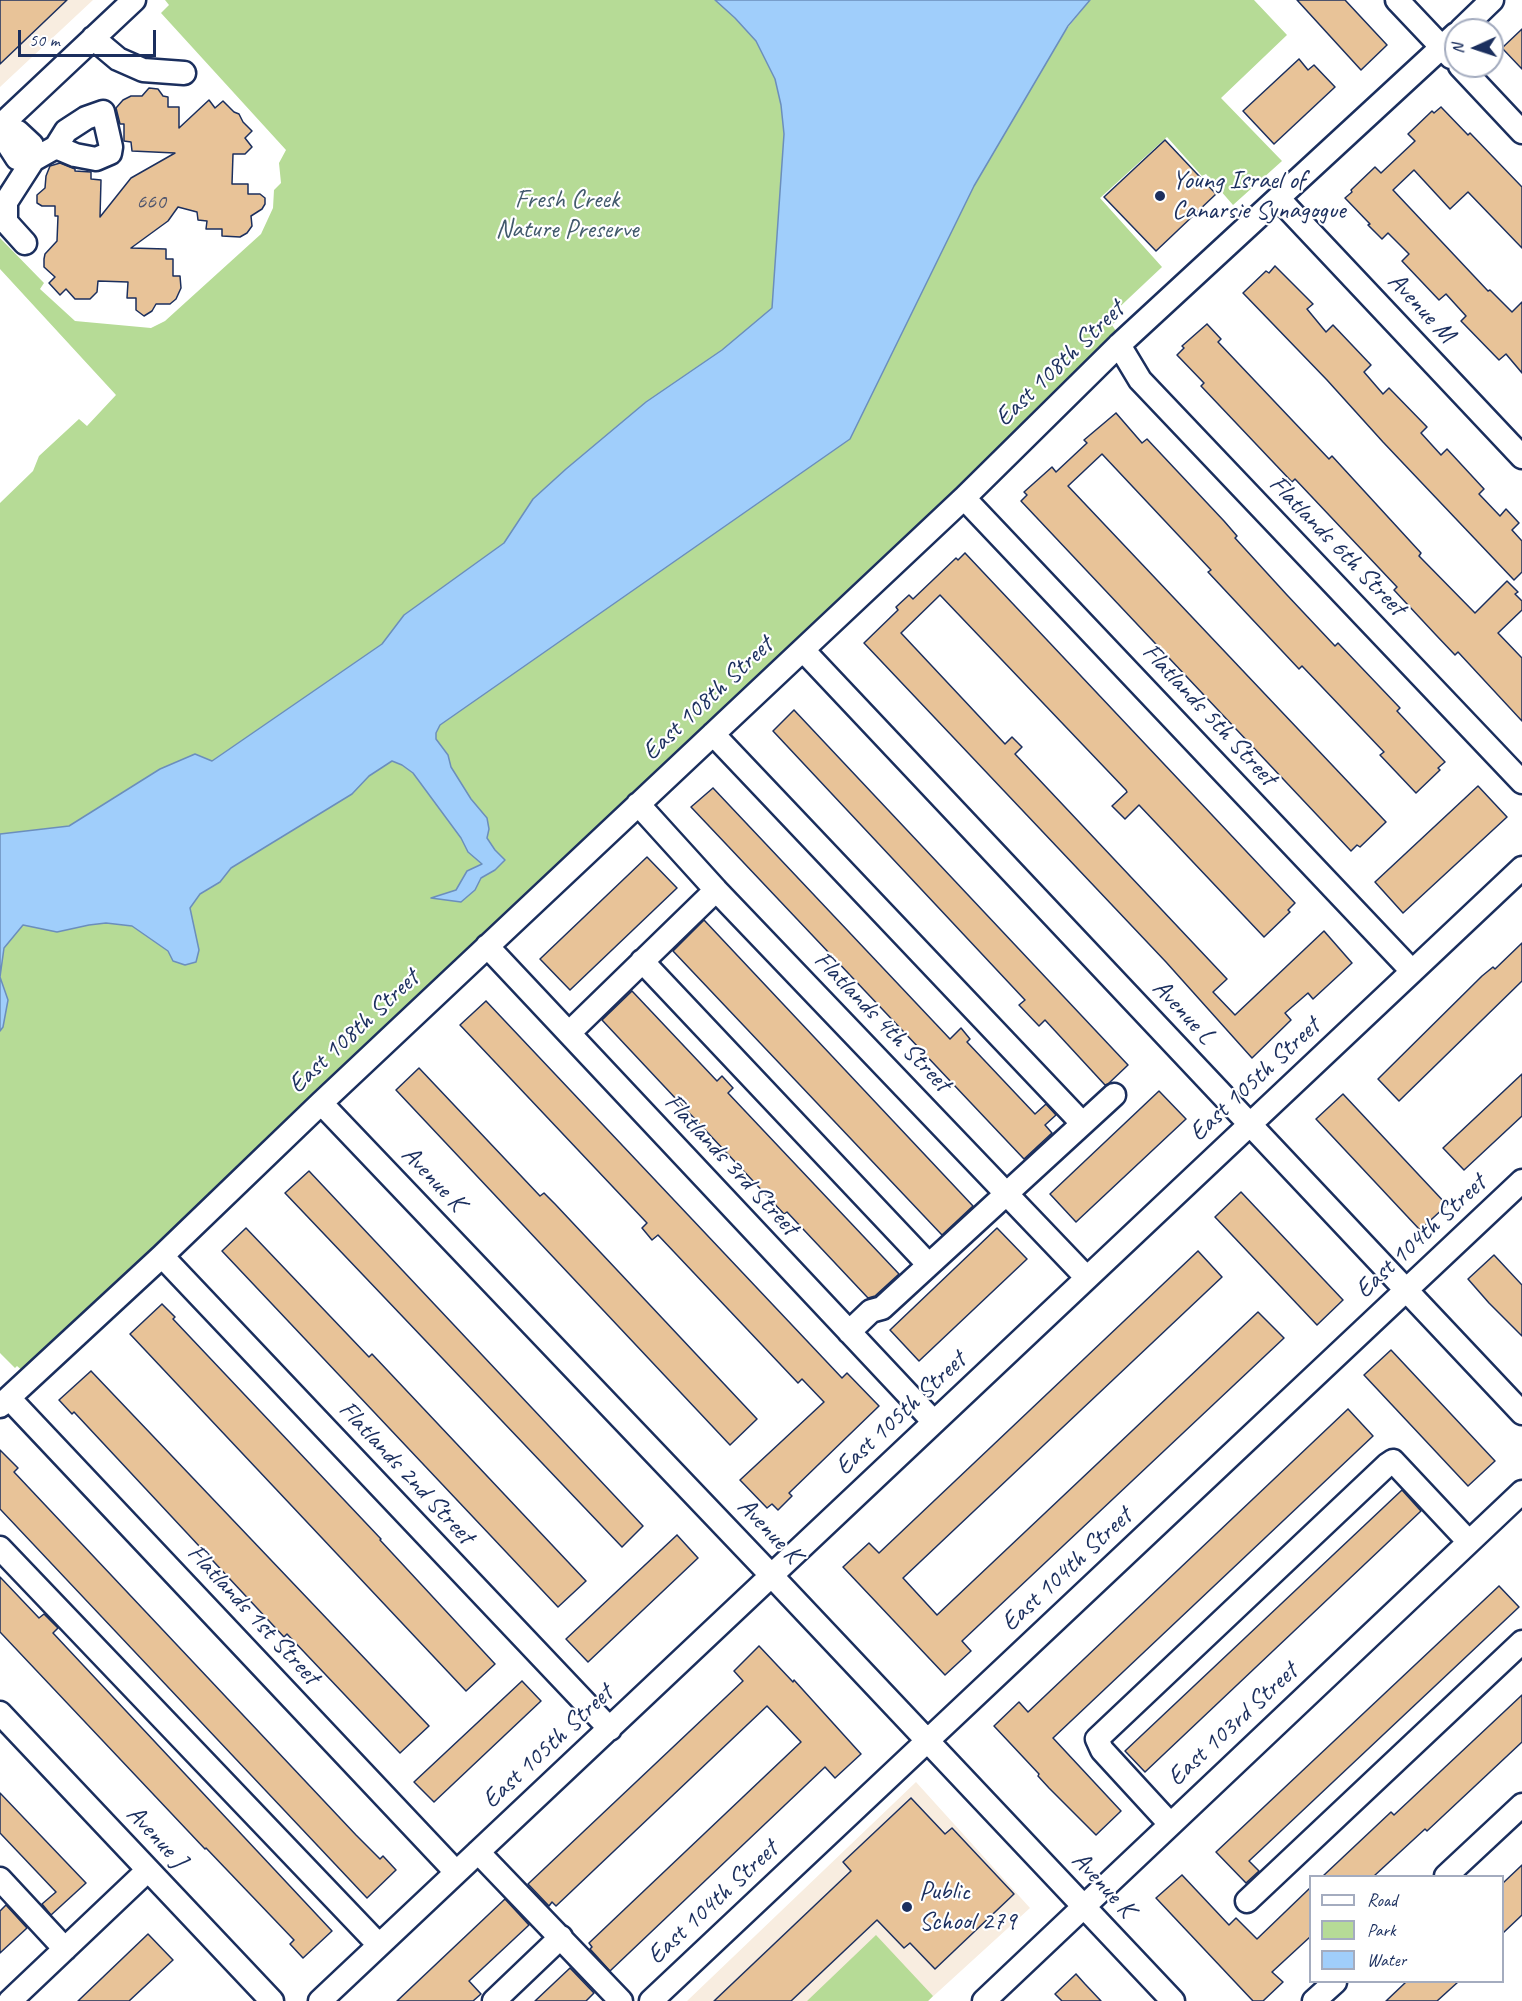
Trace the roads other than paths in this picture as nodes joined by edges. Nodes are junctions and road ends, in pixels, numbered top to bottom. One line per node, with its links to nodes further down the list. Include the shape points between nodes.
1 (134, 0): 5 (street)
2 (1397, 0): 6 (street)
3 (1492, 0): 4 (street)
4 (1473, 18)
5 (93, 38): 8 (street, via 118,59 143,70); 10 (street)
6 (1444, 42)
7 (1444, 54): 14 (street, East 108th Street)
8 (184, 73)
9 (1471, 78): 11 (street)
10 (0, 126): 13 (street, via 18,132 32,145)
11 (1522, 132)
12 (56, 147): 12 (street, via 66,131 103,112 110,153 96,159); 13 (street)
13 (33, 160): 15 (street, via 6,202 6,222)
14 (1279, 199): 16 (street, East 108th Street); 17 (street, Avenue M)
15 (25, 243)
16 (1119, 345): 18 (street, East 108th Street); 21 (street, Flatlands 6th Street, via 1140,380)
17 (1522, 457)
18 (964, 498): 19 (street, East 108th Street); 27 (street, Flatlands 5th Street)
19 (803, 650): 20 (street, East 108th Street); 32 (street, Avenue L)
20 (713, 734): 22 (street, East 108th Street); 31 (street)
21 (1522, 782)
22 (638, 804): 24 (street, Flatlands 4th Street); 25 (street, East 108th Street)
23 (1522, 868): 27 (street, East 105th Street)
24 (716, 890): 26 (street); 34 (street, Flatlands 4th Street)
25 (487, 946): 28 (street, Flatlands 3rd Street); 30 (street, East 108th Street)
26 (642, 961): 28 (street); 36 (street)
27 (1412, 971): 32 (street, East 105th Street)
28 (569, 1033): 39 (street, Flatlands 3rd Street)
29 (1114, 1095): 31 (street)
30 (321, 1103): 35 (street, East 108th Street); 46 (street, Avenue K)
31 (1082, 1123): 34 (street)
32 (1250, 1124): 37 (street, East 105th Street); 38 (street, Avenue L)
33 (1522, 1181): 38 (street, East 104th Street)
34 (1005, 1192): 36 (street); 37 (street, Flatlands 4th Street)
35 (162, 1256): 40 (street, East 108th Street); 49 (street, Flatlands 2nd Street)
36 (928, 1264): 39 (street, via 882,1308 871,1311)
37 (1086, 1278): 42 (street, East 105th Street)
38 (1406, 1290): 41 (street, Avenue L); 50 (street, East 104th Street)
39 (849, 1332): 42 (street, Flatlands 3rd Street)
40 (4, 1402): 55 (street, Flatlands 1st Street)
41 (1522, 1413)
42 (934, 1422): 46 (street, East 105th Street)
43 (1522, 1492): 44 (street, East 103rd Street)
44 (1469, 1542): 52 (street, East 103rd Street); 52 (street, via 1394,1461 1378,1473 1097,1739 1102,1750)
45 (0, 1548): 61 (street)
46 (771, 1575): 49 (street, East 105th Street); 50 (street, Avenue K)
47 (1522, 1642): 58 (street)
48 (0, 1713): 54 (street, Avenue J)
49 (610, 1728): 53 (street, East 105th Street)
50 (928, 1740): 59 (street, Avenue K); 70 (street, East 104th Street)
51 (1522, 1805): 56 (street)
52 (1170, 1824): 59 (street, East 103rd Street)
53 (478, 1852): 55 (street, East 105th Street); 60 (street)
54 (148, 1870): 62 (street); 66 (street, Avenue J)
55 (456, 1872): 61 (street, East 105th Street)
56 (1447, 1875)
57 (0, 1879): 62 (street)
58 (1247, 1901)
59 (1083, 1906): 64 (street, East 103rd Street); 71 (street, Avenue K)
60 (561, 1937): 68 (street); 69 (street)
61 (379, 1945): 67 (street, East 105th Street)
62 (65, 1949): 65 (street)
63 (1334, 1983): 72 (street)
64 (991, 1999)
65 (10, 2001)
66 (272, 2001)
67 (320, 2001)
68 (494, 2001)
69 (621, 2001)
70 (651, 2001)
71 (1173, 2001)
72 (1314, 2001)

